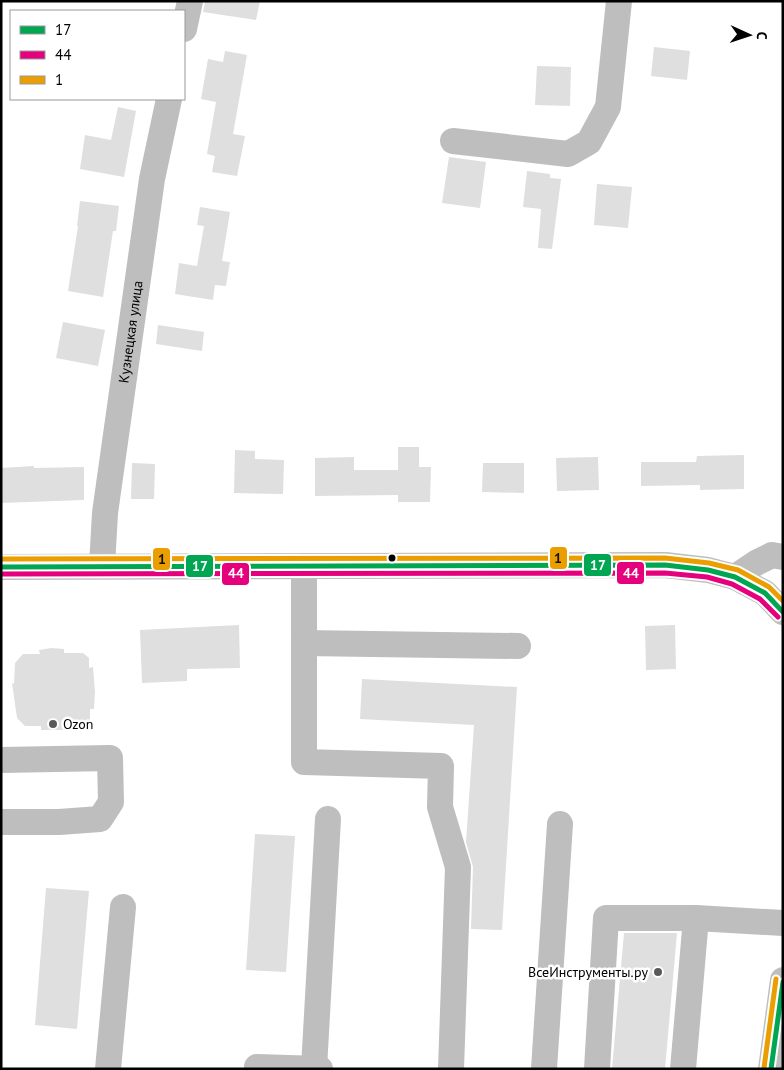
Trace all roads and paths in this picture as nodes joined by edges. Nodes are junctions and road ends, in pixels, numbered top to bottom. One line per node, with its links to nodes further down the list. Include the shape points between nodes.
1 (190, 1): 3 (street)
2 (619, 1): 5 (street, via 608,107 589,142 568,154)
3 (185, 24)
4 (169, 100): 7 (street, Кузнецкая улица, via 152,179 105,513)
5 (453, 141)
6 (783, 557): 10 (street, via 772,555)
7 (102, 566): 8 (street); 9 (street)
8 (304, 566): 10 (street, via 665,565 708,570); 12 (street)
9 (1, 567)
10 (735, 578): 11 (street, via 765,593)
11 (783, 612)
12 (304, 643): 13 (street); 26 (street, via 304,762 441,766 440,807 458,867)
13 (518, 646)
14 (1, 760): 16 (street, via 110,758 110,802 100,819)
15 (328, 819): 22 (street)
16 (1, 822)
17 (560, 824): 27 (street)
18 (123, 907): 23 (street)
19 (696, 918): 20 (street); 28 (street, via 606,918); 29 (street)
20 (783, 923)
21 (783, 980): 30 (street)
22 (314, 1068): 24 (street, via 257,1066); 25 (street)
23 (108, 1069)
24 (257, 1069)
25 (320, 1069)
26 (451, 1069)
27 (544, 1069)
28 (597, 1069)
29 (683, 1069)
30 (771, 1069)

